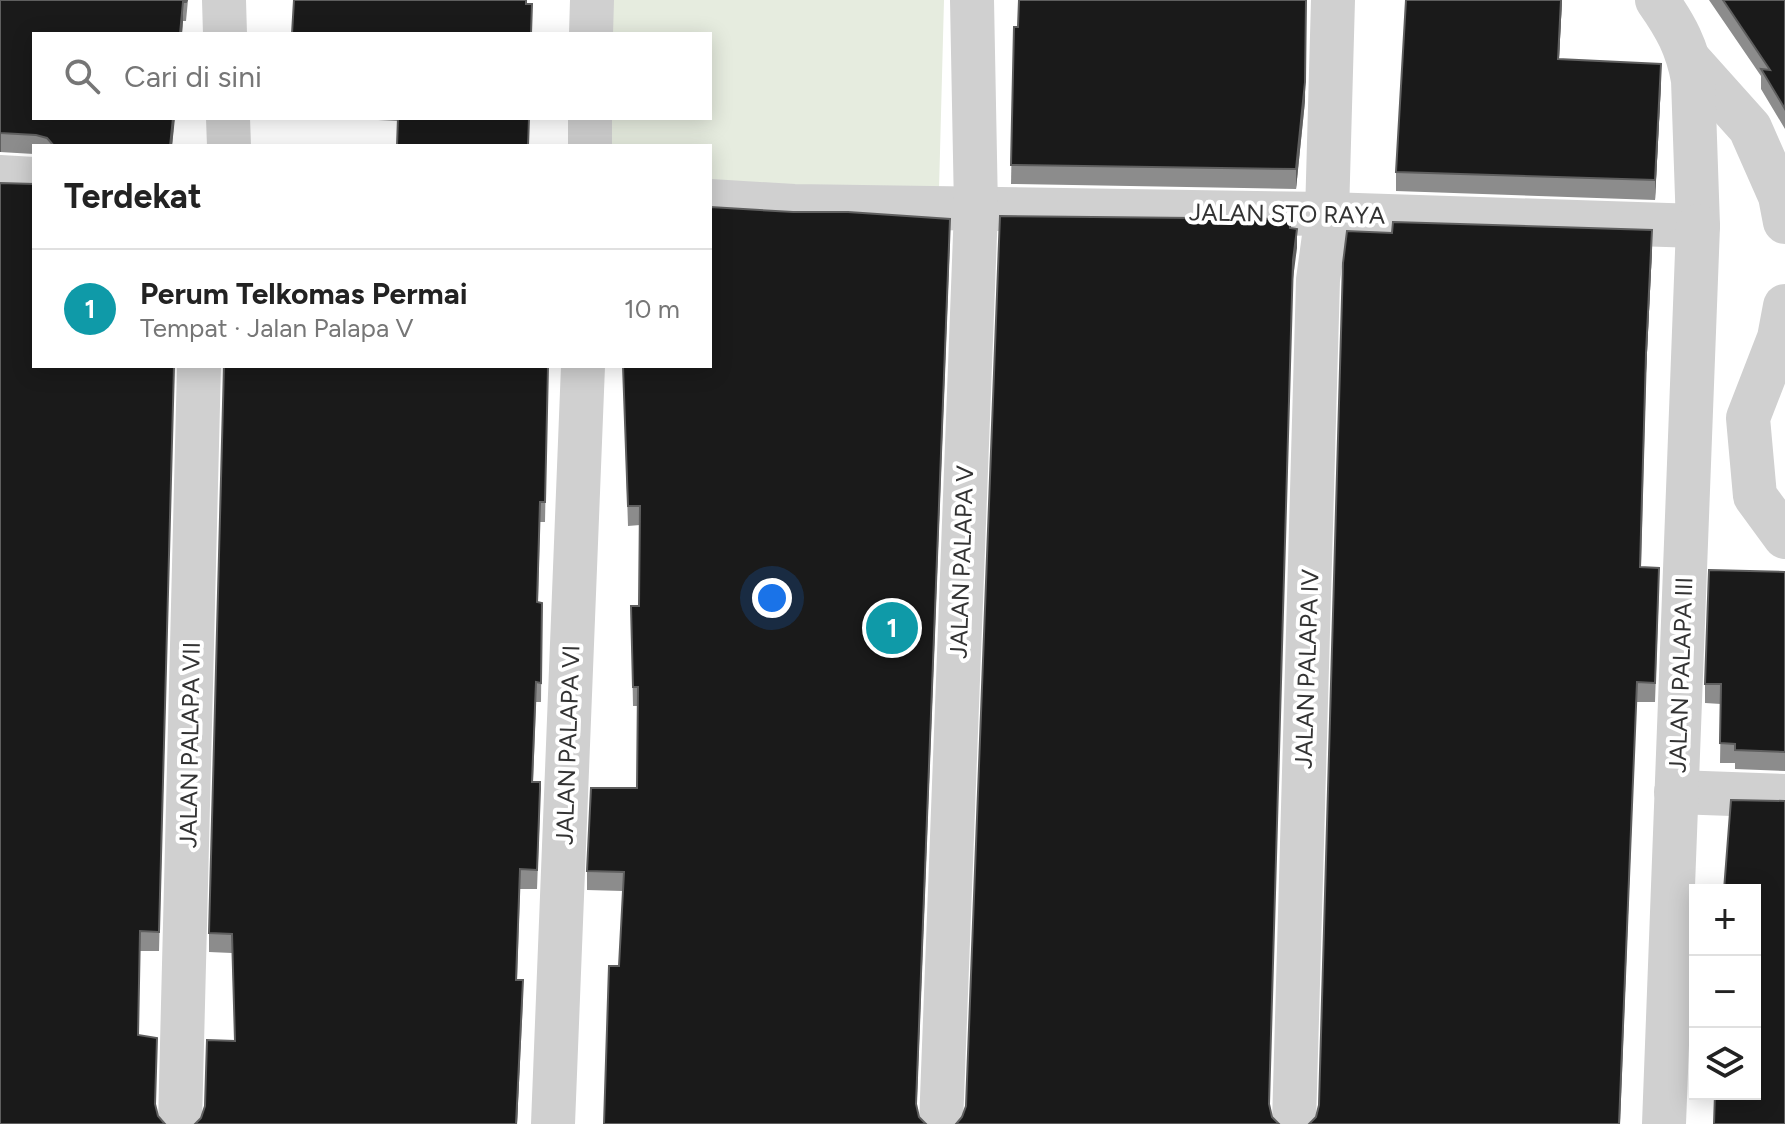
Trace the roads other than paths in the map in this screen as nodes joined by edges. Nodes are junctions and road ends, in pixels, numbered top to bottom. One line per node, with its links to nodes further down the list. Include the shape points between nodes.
1 (224, 0): 6 (street)
2 (592, 0): 7 (street)
3 (972, 0): 16 (street, JALAN PALAPA V)
4 (1333, 0): 17 (street, JALAN PALAPA IV)
5 (1657, 0): 8 (street)
6 (225, 32)
7 (591, 32)
8 (1690, 61): 18 (street, via 1750,128 1780,196); 19 (street)
9 (228, 120): 11 (street)
10 (590, 120): 12 (street)
11 (229, 144)
12 (590, 144)
13 (0, 177): 14 (street)
14 (32, 179)
15 (712, 201): 16 (street, JALAN STO RAYA)
16 (976, 209): 17 (street, JALAN STO RAYA); 30 (street, JALAN PALAPA V)
17 (1327, 214): 19 (street, JALAN STO RAYA); 31 (street, JALAN PALAPA IV, via 1318,280)
18 (1785, 222)
19 (1698, 226): 26 (street, JALAN PALAPA III)
20 (1785, 306): 24 (street, via 1779,338)
21 (199, 368): 28 (street, JALAN PALAPA VII)
22 (583, 368): 29 (street, JALAN PALAPA VI)
23 (1785, 391): 24 (street)
24 (1748, 418): 25 (street, via 1755,496)
25 (1785, 537)
26 (1676, 792): 27 (street); 32 (street, JALAN PALAPA III)
27 (1785, 796)
28 (180, 1124)
29 (553, 1124)
30 (941, 1124)
31 (1294, 1124)
32 (1664, 1124)

